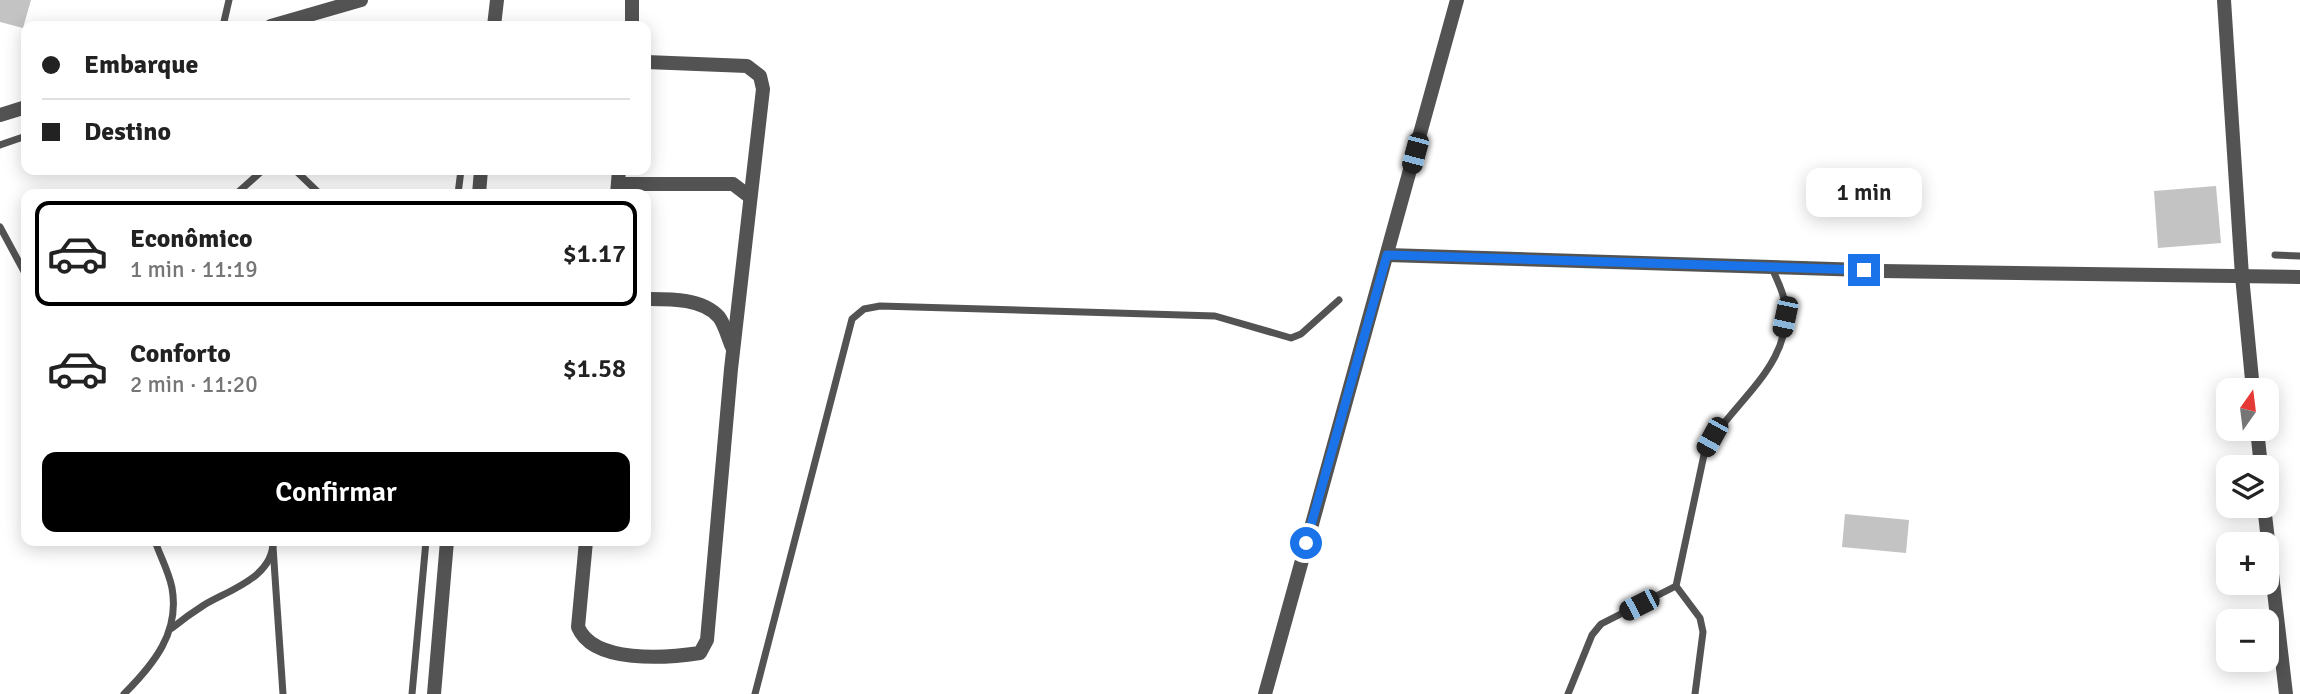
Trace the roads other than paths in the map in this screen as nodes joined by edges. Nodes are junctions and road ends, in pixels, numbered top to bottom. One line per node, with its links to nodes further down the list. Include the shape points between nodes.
1 (229, 0): 7 (lane)
2 (361, 0): 8 (street)
3 (496, 0): 9 (street)
4 (632, 0): 10 (street)
5 (1457, 0): 23 (street)
6 (2224, 0): 30 (street)
7 (224, 21)
8 (288, 21)
9 (494, 21)
10 (632, 21)
11 (651, 62): 21 (street, via 747,66 760,76 763,89)
12 (21, 109): 13 (street)
13 (0, 116)
14 (21, 138): 15 (lane)
15 (0, 145)
16 (257, 175): 19 (lane)
17 (300, 175): 20 (lane)
18 (618, 183): 21 (street, via 733,184)
19 (242, 189)
20 (315, 189)
21 (750, 197): 34 (street)
22 (0, 227): 26 (lane)
23 (1387, 255): 27 (street); 50 (street)
24 (2275, 255): 25 (lane)
25 (2300, 256)
26 (21, 266)
27 (1771, 267): 28 (street); 43 (lane, via 1784,297 1782,332 1760,383 1705,450)
28 (1864, 270)
29 (1881, 271): 30 (street)
30 (2242, 276): 31 (street); 35 (street)
31 (2300, 277)
32 (651, 299): 34 (street, via 704,306 719,318)
33 (1339, 300): 49 (lane, via 1291,338 1215,316 880,306 856,314)
34 (733, 349): 42 (street, via 707,640 700,653 667,658 615,653 592,646 582,637 578,627)
35 (2252, 378)
36 (2265, 518): 53 (street)
37 (157, 546): 44 (lane, via 172,588)
38 (272, 546): 44 (lane, via 267,564 254,577)
39 (273, 546): 46 (lane)
40 (426, 546): 47 (lane)
41 (447, 546): 48 (street)
42 (586, 546)
43 (1676, 586): 51 (lane, via 1601,624); 52 (lane, via 1700,618 1703,632)
44 (172, 628): 45 (lane, via 158,656)
45 (124, 694)
46 (283, 694)
47 (412, 694)
48 (434, 694)
49 (755, 694)
50 (1265, 694)
51 (1568, 694)
52 (1695, 694)
53 (2286, 694)

